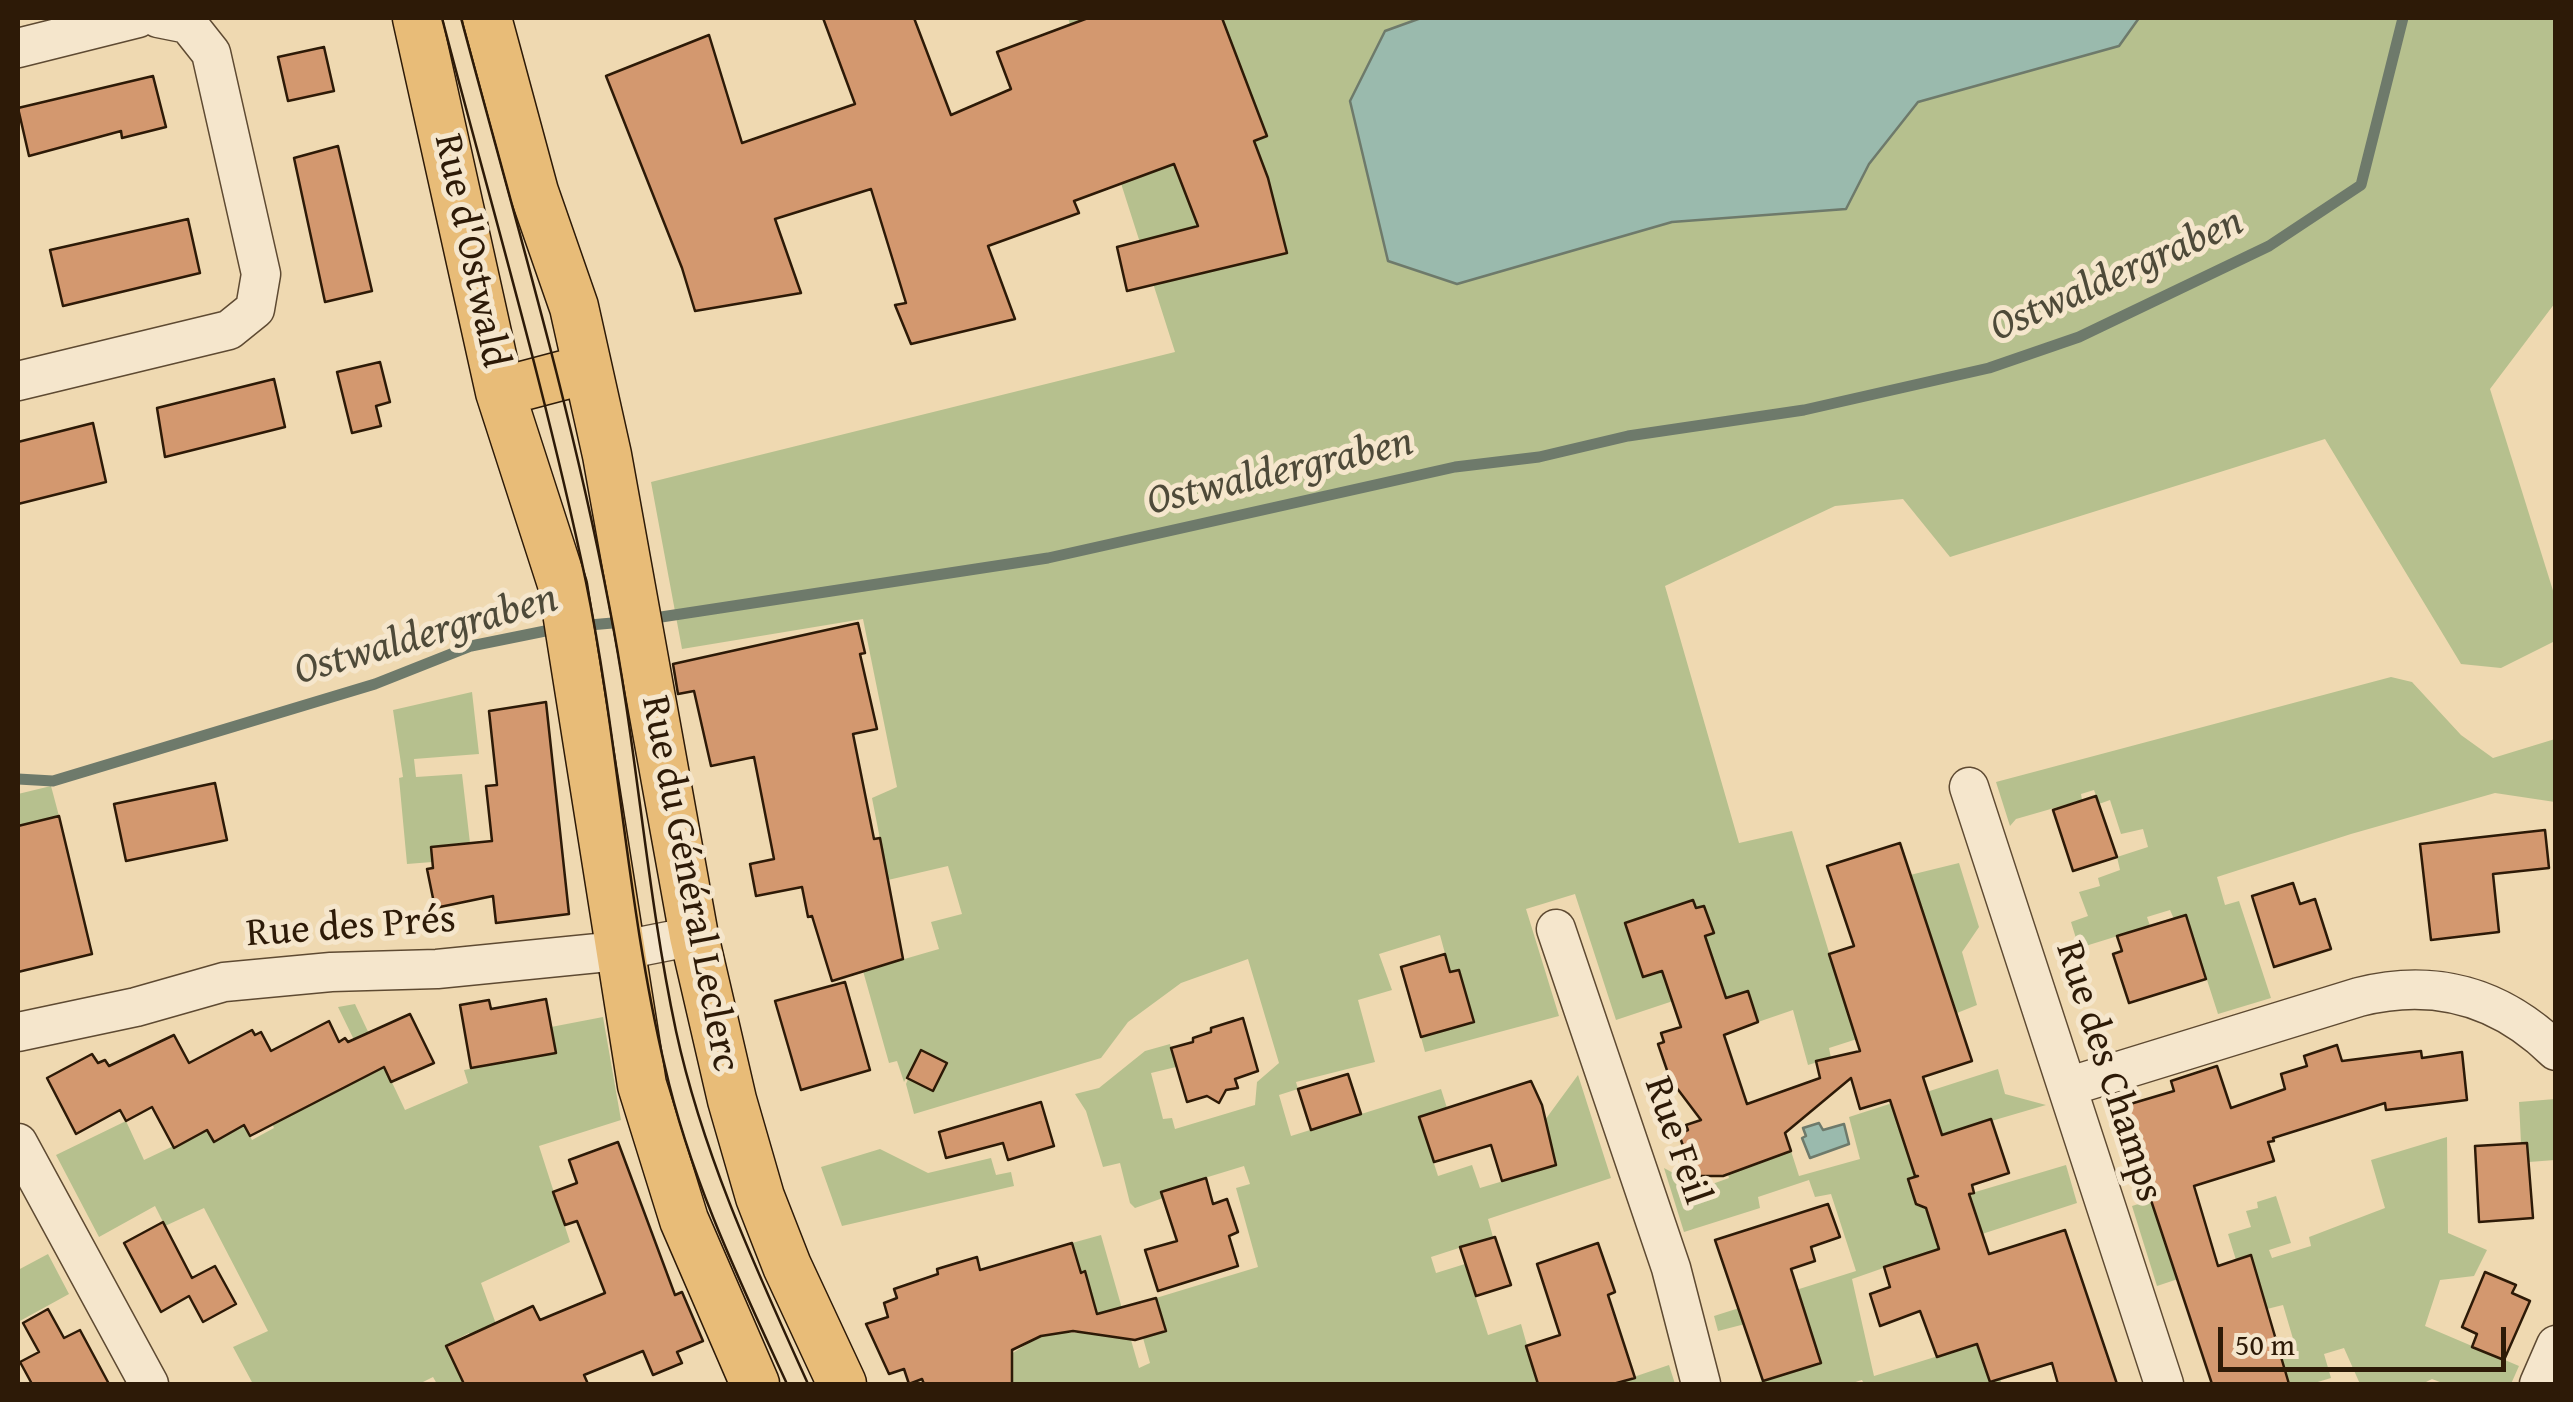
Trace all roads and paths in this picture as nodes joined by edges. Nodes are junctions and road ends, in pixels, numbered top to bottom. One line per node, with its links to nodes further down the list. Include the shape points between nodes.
1 (138, 18): 5 (street)
2 (158, 18): 7 (street, via 188,24 212,53 262,274 256,308 229,330)
3 (418, 18): 8 (main road, Rue d'Ostwald)
4 (487, 18): 6 (main road, Rue d'Ostwald)
5 (18, 48)
6 (587, 368): 8 (main road, Rue d'Ostwald); 11 (main road, Rue du Général Leclerc)
7 (18, 381)
8 (500, 392): 12 (main road, Rue du Général Leclerc, via 562,587)
9 (1969, 787): 15 (street, Rue des Champs)
10 (1556, 929): 21 (street, Rue Feil, via 1671,1268)
11 (694, 936): 12 (street, Rue des Prés); 20 (main road, Rue du Général Leclerc, via 760,1197)
12 (618, 951): 13 (street, Rue des Prés, via 224,982); 18 (main road, Rue du Général Leclerc, via 654,1133)
13 (18, 1032)
14 (2556, 1051): 15 (street, via 2527,1026 2462,994 2399,989)
15 (2067, 1087): 22 (street, Rue des Champs)
16 (18, 1143): 19 (street)
17 (2556, 1345): 23 (street)
18 (748, 1382)
19 (148, 1384)
20 (842, 1384)
21 (1701, 1384)
22 (2164, 1384)
23 (2539, 1384)

